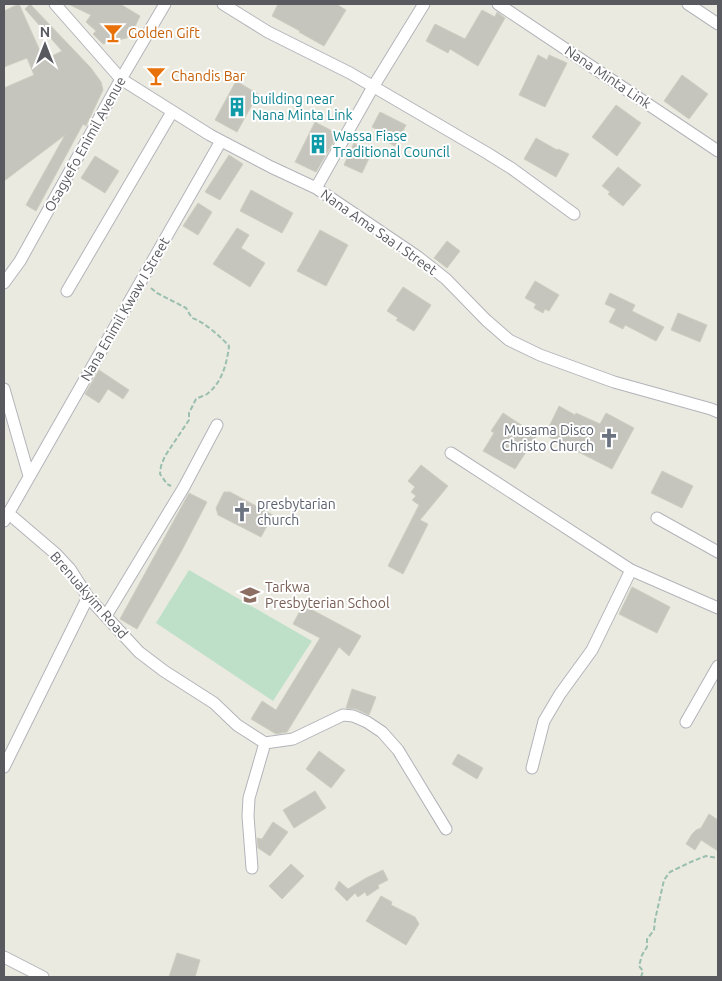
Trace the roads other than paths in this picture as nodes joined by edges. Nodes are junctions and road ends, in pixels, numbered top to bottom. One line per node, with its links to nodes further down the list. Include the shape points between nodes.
1 (55, 4): 8 (street, Nana Ama Saa I Street)
2 (165, 4): 8 (street, Osagyefo Enimil Avenue)
3 (424, 4): 9 (street)
4 (498, 4): 12 (street, Nana Minta Link)
5 (688, 4): 7 (street)
6 (229, 5): 9 (street, via 268,32)
7 (718, 24)
8 (121, 79): 10 (street, Nana Ama Saa I Street); 15 (street, Osagyefo Enimil Avenue)
9 (373, 87): 13 (street); 14 (street, via 511,168)
10 (172, 112): 11 (street, Nana Ama Saa I Street); 18 (street)
11 (221, 141): 13 (street, Nana Ama Saa I Street); 23 (street, Nana Enimil Kwaw I Street)
12 (718, 151)
13 (316, 188): 20 (street, Nana Ama Saa I Street, via 446,279 509,340 614,382)
14 (574, 214)
15 (20, 261): 16 (street); 17 (street, Osagyefo Enimil Avenue)
16 (4, 270)
17 (4, 283)
18 (68, 291)
19 (4, 389): 23 (street)
20 (718, 412)
21 (217, 425): 30 (street, via 176,501)
22 (451, 453): 27 (street)
23 (29, 476): 24 (street, Nana Enimil Kwaw I Street)
24 (6, 517): 28 (street, Brenuakyim Road, via 56,554)
25 (657, 518): 26 (street)
26 (718, 552)
27 (631, 570): 29 (street); 35 (street, via 592,650 544,721)
28 (88, 597): 30 (street, Brenuakyim Road); 34 (street)
29 (718, 608)
30 (106, 616): 33 (street, Brenuakyim Road, via 139,652 214,703 237,725)
31 (718, 666): 32 (street)
32 (686, 722)
33 (265, 743): 36 (street, via 293,739 343,715 367,722 382,732 398,750); 37 (street, via 249,798)
34 (4, 766)
35 (532, 768)
36 (446, 829)
37 (252, 868)
38 (5, 961): 39 (street)
39 (43, 977)

